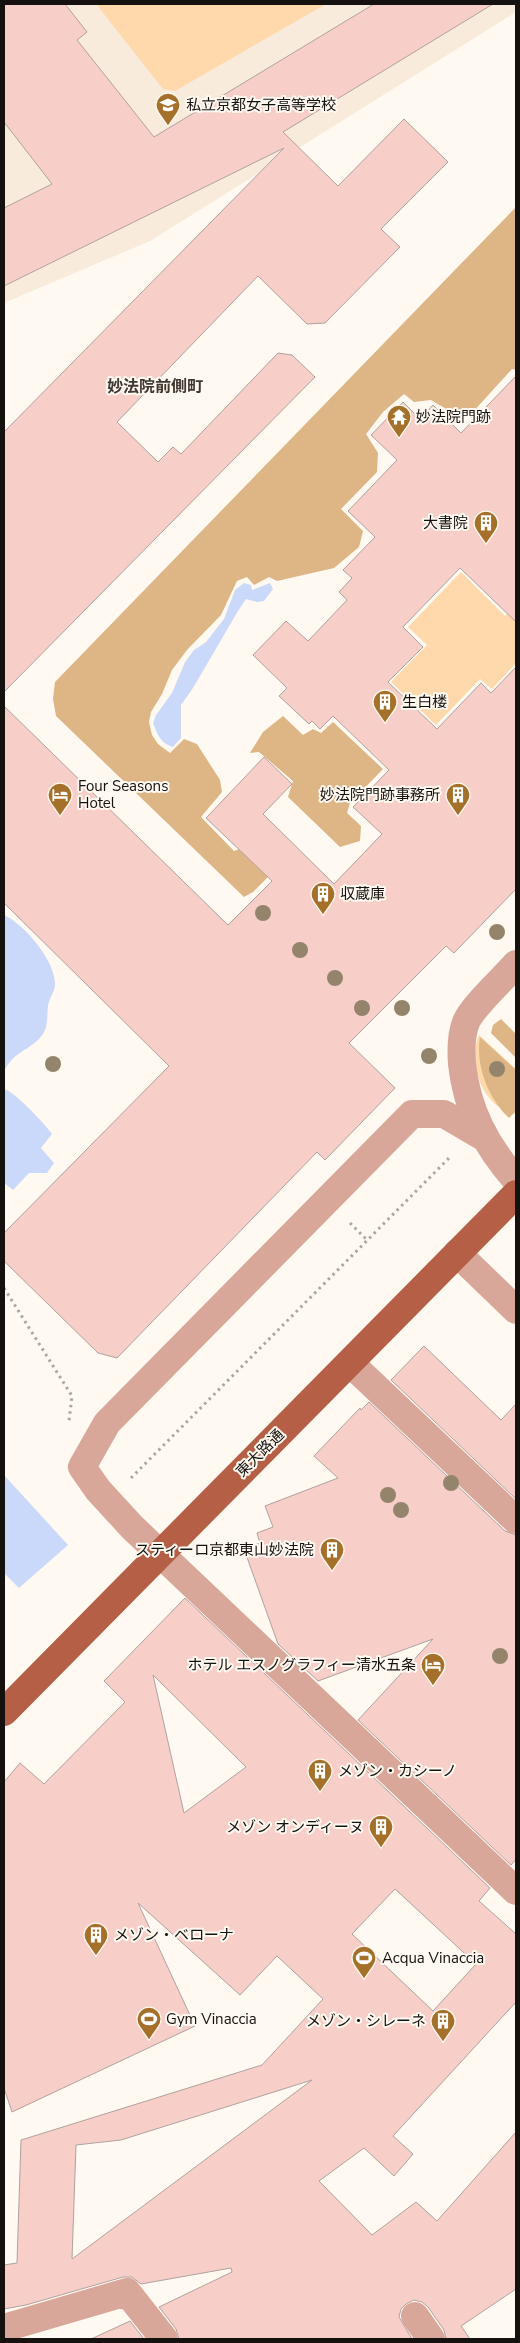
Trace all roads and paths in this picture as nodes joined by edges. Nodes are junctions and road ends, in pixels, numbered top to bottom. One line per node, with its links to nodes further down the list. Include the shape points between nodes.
1 (516, 964): 2 (street, via 466,1020 462,1033 467,1093)
2 (485, 1138): 4 (street); 10 (street, via 444,1114 412,1114 107,1422)
3 (454, 1152): 11 (path)
4 (516, 1180)
5 (516, 1194): 6 (main road, 東大路通)
6 (457, 1253): 8 (street); 9 (main road, 東大路通)
7 (4, 1288): 10 (path, via 72,1396 69,1427)
8 (516, 1310)
9 (350, 1363): 12 (street); 13 (main road, 東大路通)
10 (82, 1467): 11 (street)
11 (108, 1501): 13 (street)
12 (516, 1520)
13 (160, 1554): 14 (main road, 東大路通); 15 (street)
14 (4, 1712)
15 (516, 1891)
16 (415, 2316): 19 (street)
17 (4, 2328): 18 (street, via 128,2292)
18 (164, 2339)
19 (431, 2339)

